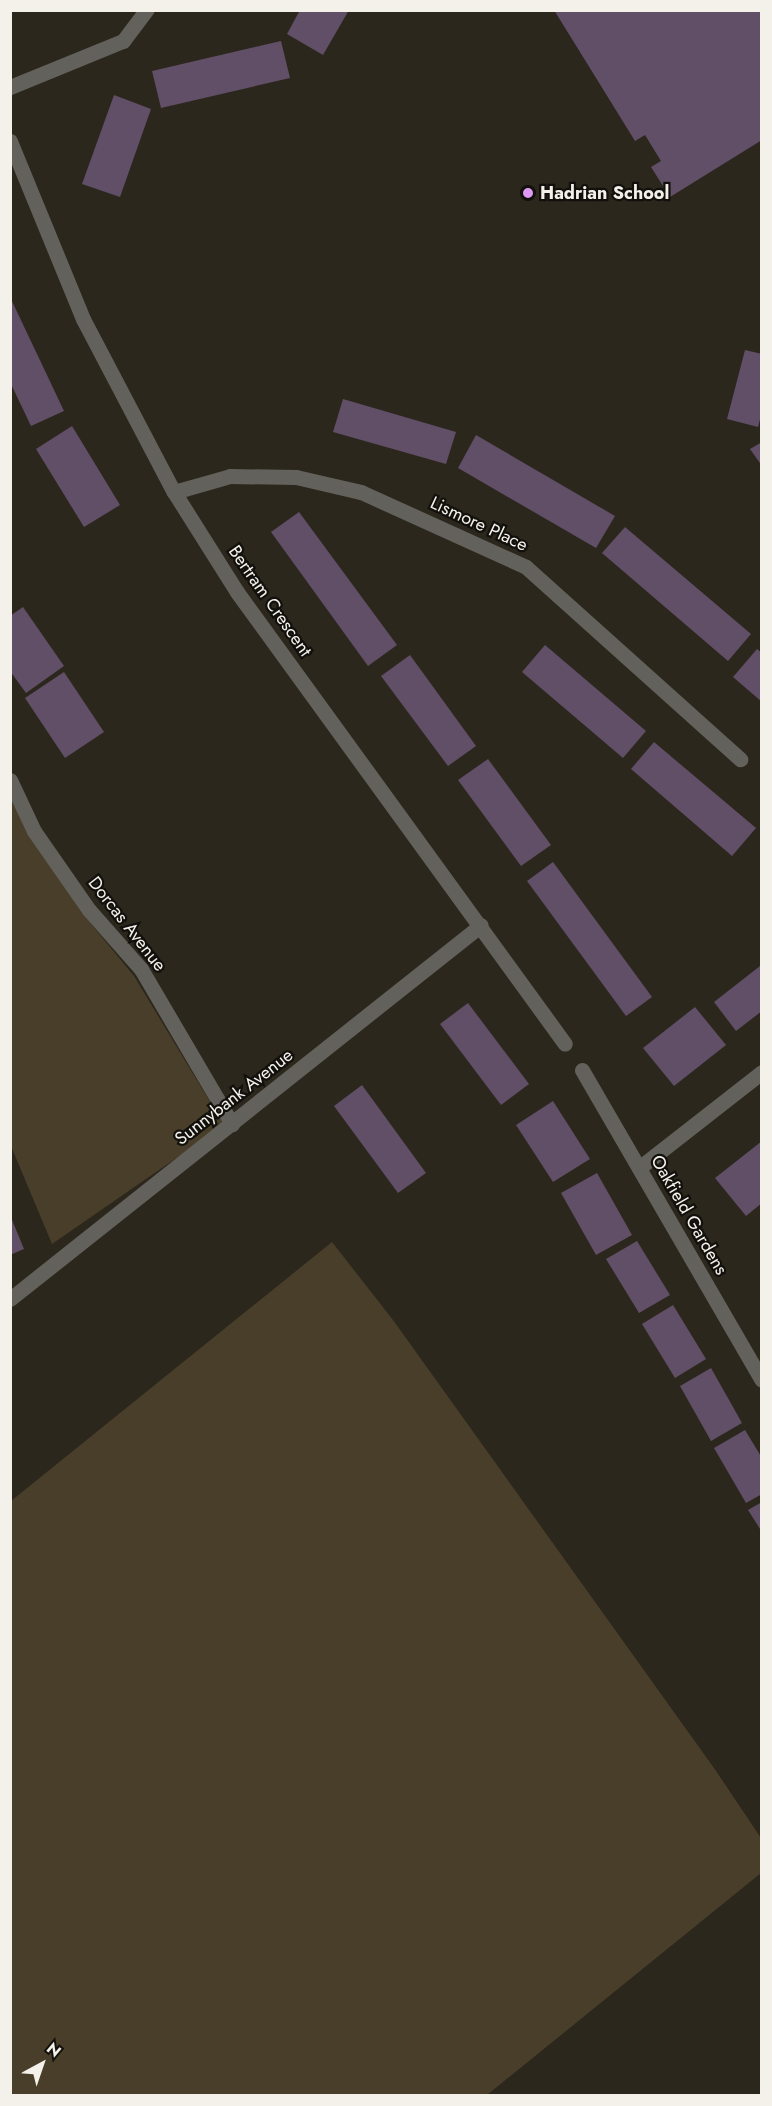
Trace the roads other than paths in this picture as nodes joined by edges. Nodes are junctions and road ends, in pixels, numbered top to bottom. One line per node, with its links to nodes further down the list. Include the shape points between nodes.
1 (146, 10): 2 (street, via 123,40)
2 (10, 87)
3 (10, 141): 4 (street, Bertram Crescent, via 83,319)
4 (174, 492): 5 (street, Lismore Place, via 230,476 296,477 361,492 526,567); 7 (street, Bertram Crescent, via 237,592)
5 (740, 759)
6 (10, 780): 11 (street, Dorcas Avenue, via 34,831 88,910 141,969)
7 (481, 925): 8 (street, Bertram Crescent); 11 (street, Sunnybank Avenue)
8 (565, 1044)
9 (582, 1070): 12 (street, Oakfield Gardens)
10 (762, 1072): 12 (street)
11 (232, 1124): 13 (street, Sunnybank Avenue)
12 (639, 1168): 14 (street, Oakfield Gardens)
13 (10, 1299)
14 (762, 1380)

